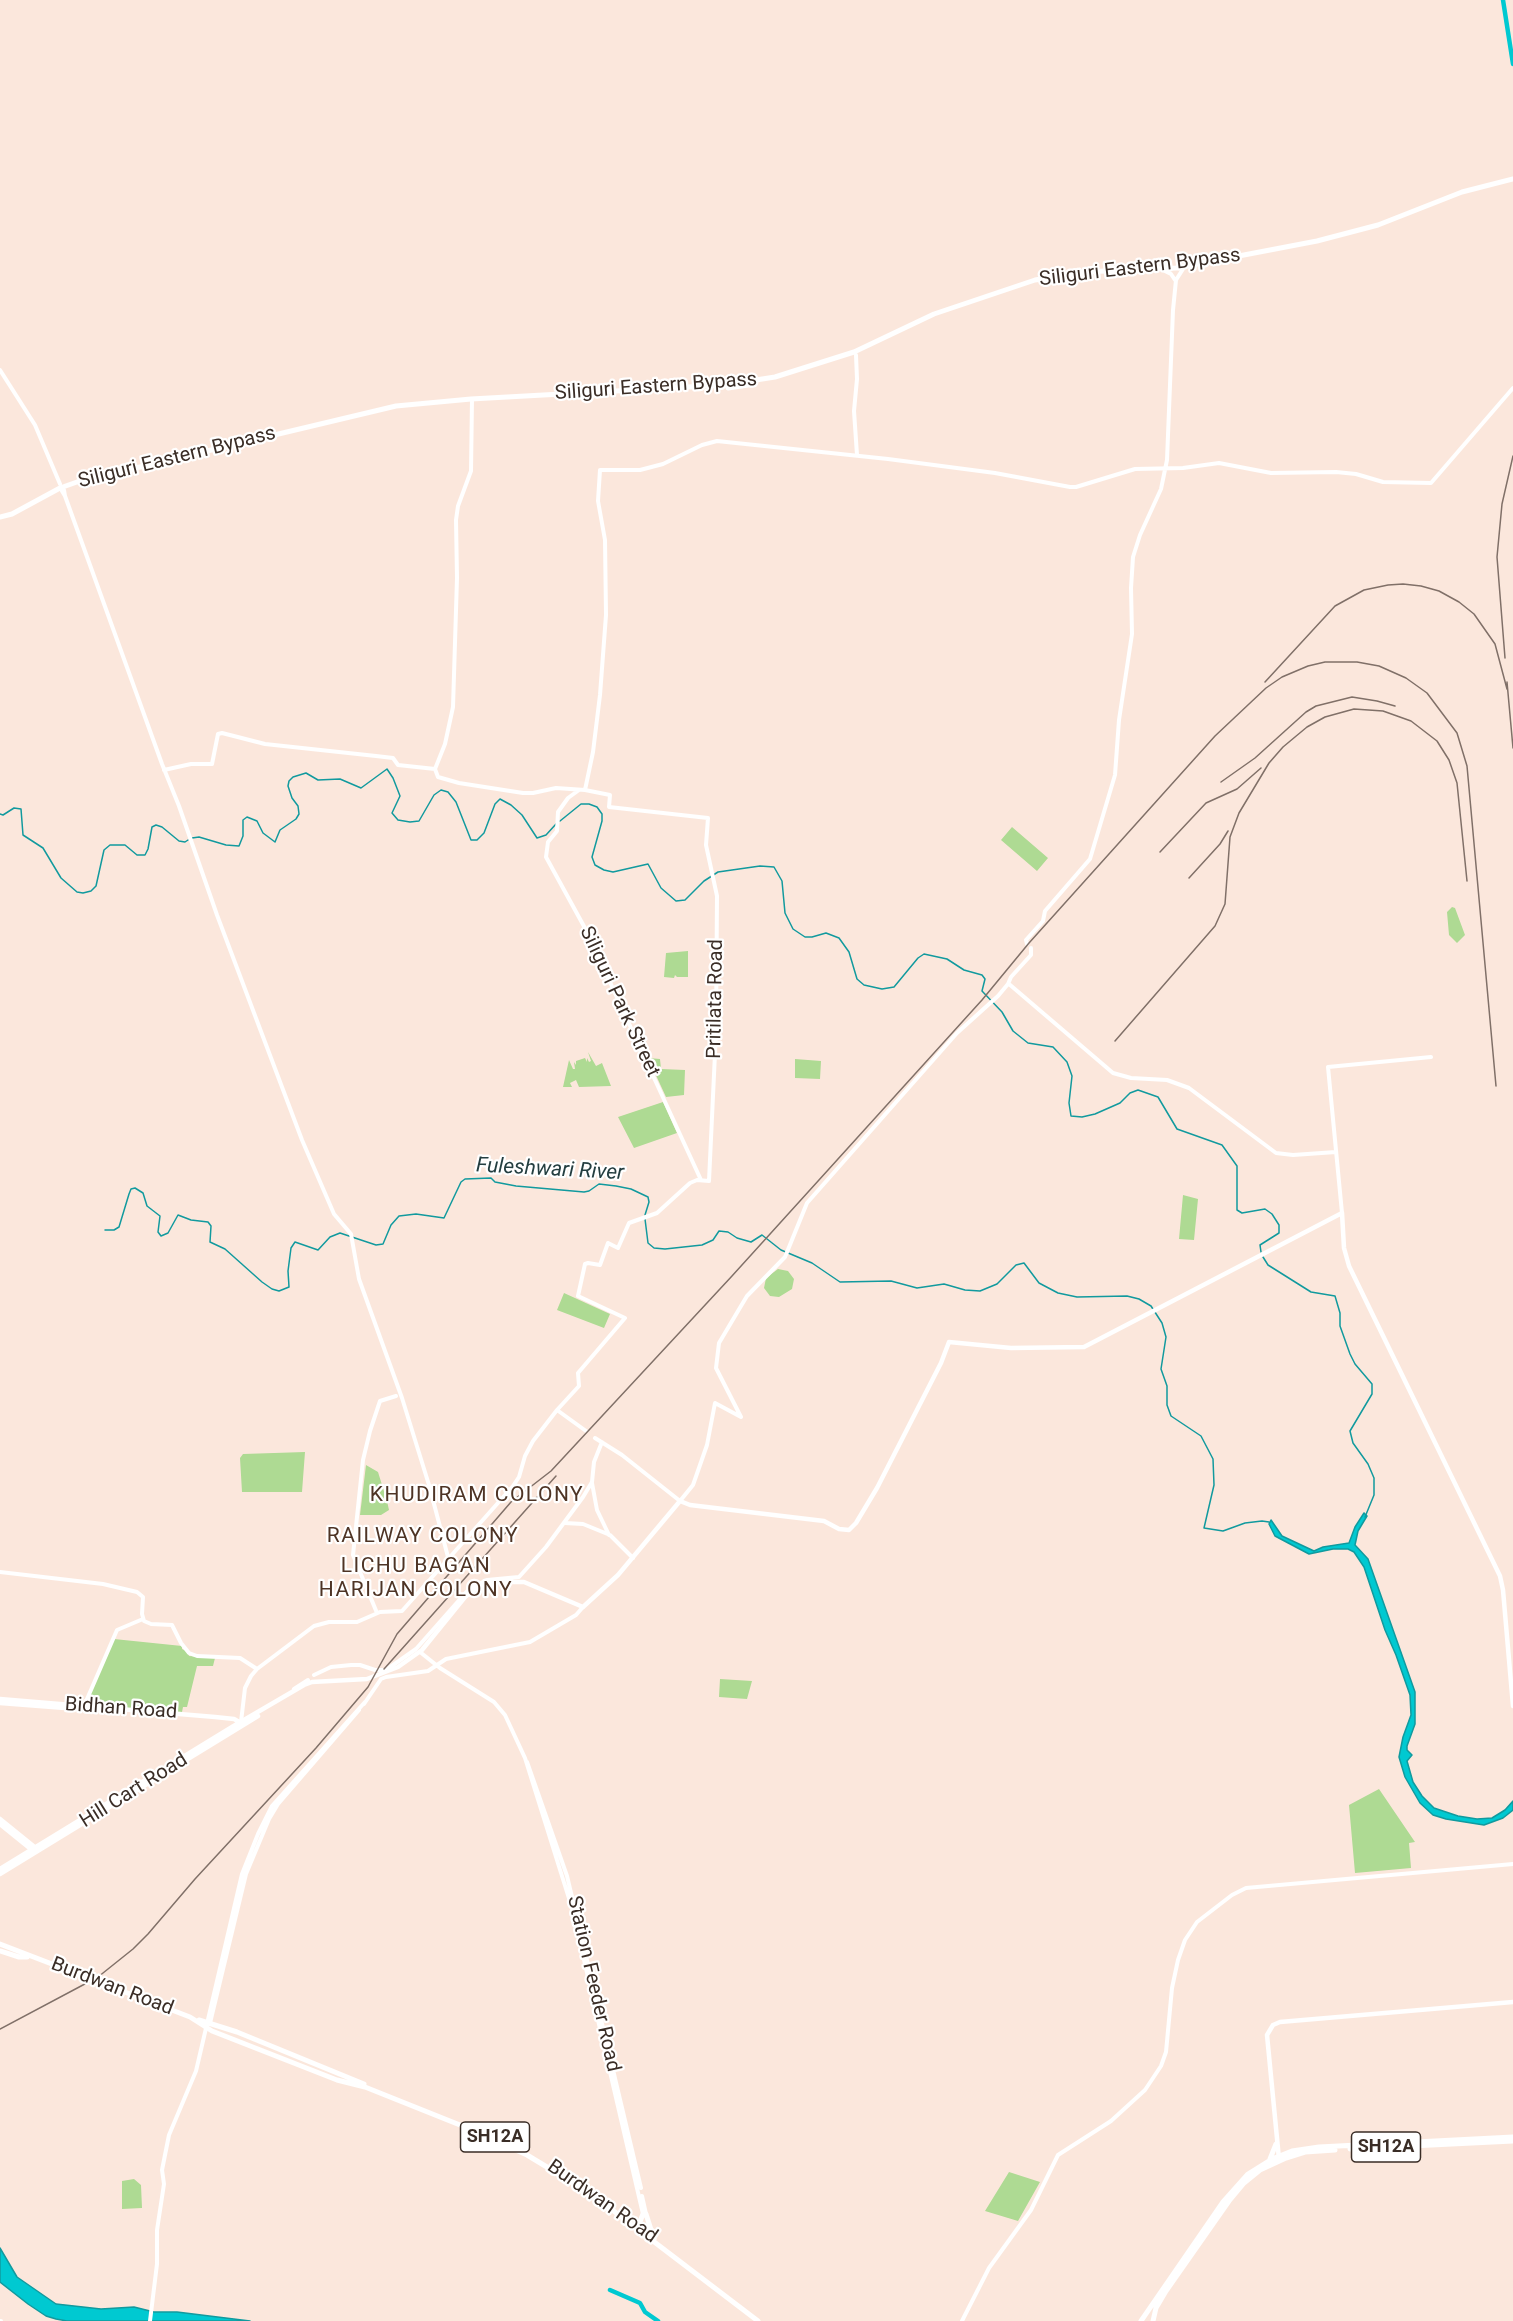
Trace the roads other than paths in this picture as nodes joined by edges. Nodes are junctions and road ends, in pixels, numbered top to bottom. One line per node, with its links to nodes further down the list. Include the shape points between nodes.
1 (1513, 181): 2 (main road, Siliguri Eastern Bypass, via 1461,195 1350,237)
2 (1180, 269): 3 (main road, Siliguri Eastern Bypass); 4 (street); 7 (main road, Siliguri Eastern Bypass, via 1083,272 1035,280 934,314 854,352 782,376)
3 (1165, 271): 4 (street); 5 (main road, Siliguri Eastern Bypass, via 1080,275 1027,286 928,320)
4 (1175, 284): 11 (street)
5 (856, 355): 7 (main road, Siliguri Eastern Bypass, via 784,378); 10 (street)
6 (0, 370): 12 (street, via 35,425)
7 (738, 385): 9 (main road, Siliguri Eastern Bypass)
8 (1513, 388): 11 (street, via 1431,483 1383,482 1336,472 1271,473 1219,463)
9 (472, 400): 12 (main road, Siliguri Eastern Bypass, via 388,411); 14 (street, via 471,471 456,520 453,707)
10 (857, 455): 11 (street, via 995,473 1070,488 1135,469); 16 (street, via 717,441 640,470 600,470 598,501 605,540 606,615 593,752)
11 (1166, 468): 31 (street, via 1134,557 1132,634 1115,775 1090,859 1026,939 1031,955 807,1203 785,1257 747,1296 719,1343 716,1368 741,1417 715,1403 707,1445 693,1485)
12 (62, 489): 13 (main road, Siliguri Eastern Bypass); 15 (street)
13 (0, 519)
14 (435, 769): 15 (street, via 398,765 393,758 265,744 222,733 218,734 212,764); 16 (street, via 438,777 490,789 533,793 556,788)
15 (164, 770): 23 (street, via 302,1140 334,1214 351,1234 359,1279)
16 (583, 790): 20 (street, Siliguri Park Street, via 564,802 546,858 586,930); 20 (street, Pritilata Road, via 610,795 609,807 708,818 706,845 717,896 716,1032 710,1181)
17 (1009, 984): 19 (street, via 1113,1072 1181,1085 1276,1153)
18 (1429, 1057): 19 (street, via 1328,1067)
19 (1336, 1152): 21 (street)
20 (701, 1180): 26 (street, via 690,1182 657,1213 629,1224 618,1248 608,1243 600,1265 585,1264 577,1295 625,1318 578,1373 579,1386)
21 (1338, 1215): 22 (main road); 22 (main road); 31 (main road, via 1078,1348 947,1343 941,1363 878,1488 849,1530 824,1521)
22 (1341, 1224): 47 (main road, via 1349,1266 1500,1576)
23 (399, 1390): 24 (street); 25 (street)
24 (396, 1396): 25 (street); 38 (street, via 381,1400 370,1431 363,1460 354,1554)
25 (402, 1398): 34 (street)
26 (556, 1410): 27 (street); 34 (street, via 526,1454 516,1482)
27 (586, 1431)
28 (595, 1438): 29 (street)
29 (602, 1442): 30 (street); 31 (street)
30 (592, 1482): 32 (street); 33 (street, via 597,1510)
31 (680, 1501): 35 (main road)
32 (564, 1523): 33 (street, via 583,1524); 42 (street, via 519,1577 487,1580 469,1589 416,1649)
33 (610, 1535): 35 (street)
34 (448, 1558): 38 (street, via 402,1611)
35 (633, 1558): 37 (main road)
36 (0, 1572): 39 (street, via 103,1584 137,1592 144,1600)
37 (583, 1607): 40 (main road, Hill Cart Road, via 522,1582 490,1583 472,1591); 44 (street, via 530,1642 446,1659 428,1671)
38 (377, 1613): 41 (street, via 357,1622 314,1626)
39 (143, 1618): 41 (street, via 151,1624 171,1625 193,1655 240,1658); 49 (street, via 118,1628)
40 (420, 1652): 48 (main road, Hill Cart Road, via 378,1676 309,1683); 67 (street, Station Feeder Road, via 499,1707 530,1768 567,1876)
41 (257, 1669): 50 (street, via 247,1684)
42 (384, 1670): 43 (street, via 356,1664 331,1667); 44 (street)
43 (314, 1675)
44 (387, 1677): 60 (street, via 381,1679 284,1791 265,1818 242,1874)
45 (308, 1680): 48 (street)
46 (0, 1701): 49 (main road, Bidhan Road)
47 (1513, 1706)
48 (269, 1707): 50 (main road, Hill Cart Road)
49 (83, 1708): 50 (main road, Bidhan Road)
50 (240, 1724): 53 (main road, Hill Cart Road)
51 (0, 1819): 53 (main road)
52 (0, 1824): 53 (main road)
53 (35, 1850): 55 (main road, Hill Cart Road)
54 (1513, 1864): 76 (street, via 1246,1888 1197,1922 1178,1960 1161,2066 1145,2090 1111,2121 1058,2155 1030,2210 989,2268)
55 (0, 1871)
56 (0, 1944): 58 (main road, Burdwan Road / SH12A)
57 (0, 1951): 58 (main road, Burdwan Road / SH12A)
58 (34, 1958): 60 (main road, Burdwan Road / SH12A)
59 (1513, 2002): 63 (main road, via 1273,2025 1267,2035)
60 (207, 2026): 61 (main road, Burdwan Road / SH12A); 73 (street, via 162,2170 164,2184)
61 (384, 2093): 68 (main road, Burdwan Road / SH12A, via 535,2156); 69 (main road, Burdwan Road / SH12A, via 542,2163)
62 (1513, 2139): 64 (main road, SH12A, via 1382,2141); 65 (main road, SH12A, via 1312,2151)
63 (1276, 2143): 64 (main road); 65 (main road); 66 (main road)
64 (1286, 2153): 65 (main road, SH12A)
65 (1278, 2159): 66 (main road, SH12A); 78 (main road, SH12A, via 1262,2169 1224,2207 1159,2302)
66 (1269, 2160): 77 (main road, SH12A, via 1244,2178 1223,2202)
67 (645, 2216): 68 (main road); 69 (main road); 70 (main road)
68 (630, 2220): 69 (main road, Burdwan Road / SH12A)
69 (640, 2229): 70 (main road, Burdwan Road / SH12A); 71 (main road, Burdwan Road / SH12A)
70 (654, 2239): 71 (main road, Burdwan Road / SH12A)
71 (680, 2260): 72 (main road, Burdwan Road / SH12A)
72 (688, 2266): 74 (main road, Burdwan Road / SH12A); 75 (main road, Burdwan Road / SH12A)
73 (150, 2321)
74 (758, 2321)
75 (763, 2321)
76 (962, 2321)
77 (1141, 2321)
78 (1153, 2321)

